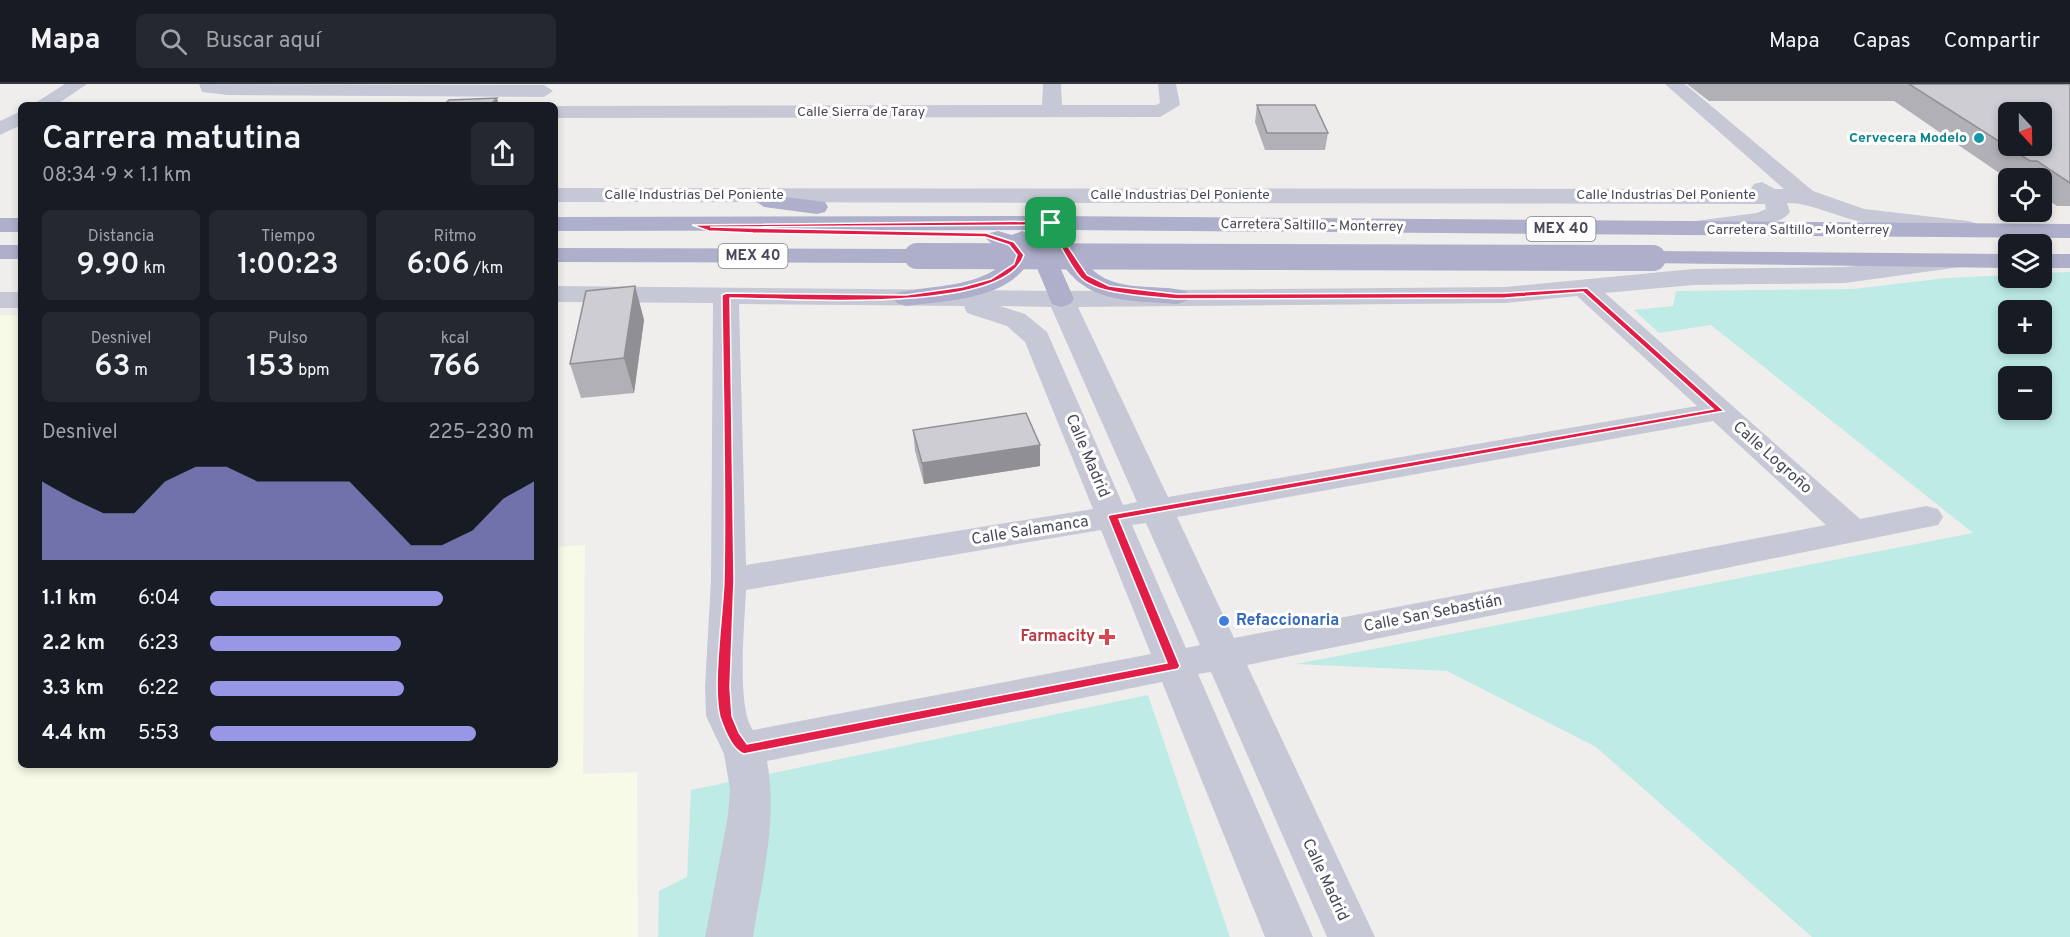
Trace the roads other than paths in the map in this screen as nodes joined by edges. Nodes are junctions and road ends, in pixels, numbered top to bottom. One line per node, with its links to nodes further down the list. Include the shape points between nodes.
1 (78, 84): 10 (street)
2 (1052, 84): 14 (street)
3 (1167, 84): 14 (street, Calle Sierra de Taray, via 1168,109)
4 (207, 85): 5 (street, via 217,89)
5 (299, 87): 6 (street); 11 (street)
6 (389, 87): 7 (street); 12 (street)
7 (478, 87): 9 (street); 13 (street)
8 (1666, 88): 22 (street); 23 (street)
9 (542, 93)
10 (47, 102)
11 (278, 102)
12 (371, 102)
13 (463, 102)
14 (1052, 111): 15 (street, Calle Sierra de Taray)
15 (558, 112)
16 (0, 116): 17 (street)
17 (18, 116)
18 (18, 118): 19 (street)
19 (0, 129)
20 (558, 195): 21 (street, Calle Industrias Del Poniente)
21 (758, 195): 22 (street, Calle Industrias Del Poniente); 24 (main road, via 772,202 811,207 1032,210 1044,214)
22 (1769, 195): 23 (street, Calle Industrias Del Poniente); 29 (street, via 1779,212 1772,216)
23 (1805, 196): 30 (street, via 1855,215)
24 (1051, 223): 28 (main road, Carretera Saltillo - Monterrey / MEX 40); 29 (main road, Carretera Saltillo - Monterrey / MEX 40); 43 (main road, via 1090,281 1107,288)
25 (558, 224): 28 (main road, Carretera Saltillo - Monterrey / MEX 40)
26 (0, 225): 27 (main road)
27 (18, 225)
28 (696, 225): 32 (main road, via 742,231)
29 (1681, 230): 30 (main road, Carretera Saltillo - Monterrey / MEX 40)
30 (1993, 231): 31 (main road, Carretera Saltillo - Monterrey / MEX 40)
31 (2070, 231)
32 (986, 235): 45 (main road, via 1014,246 1020,255 1017,266 978,286); 46 (main road, via 1016,237 1037,244)
33 (0, 252): 34 (main road)
34 (18, 252)
35 (558, 255): 36 (main road, Carretera Saltillo - Monterrey / MEX 40, bridge)
36 (1959, 261): 37 (main road, Carretera Saltillo - Monterrey / MEX 40); 40 (street, via 1845,275 1693,277)
37 (1998, 261)
38 (2052, 261): 39 (main road)
39 (2070, 261)
40 (1585, 289): 43 (street, via 1505,296); 50 (street, Calle Logroño)
41 (558, 294): 42 (street)
42 (726, 295): 45 (street); 55 (street)
43 (1177, 296): 44 (street)
44 (1144, 297): 46 (street); 49 (street, via 1111,310)
45 (906, 298): 46 (street); 53 (street, Calle Madrid, via 976,307 1016,320 1034,333)
46 (1061, 298): 49 (street, Calle Madrid)
47 (0, 300): 48 (street)
48 (18, 300)
49 (1081, 340): 51 (street, Calle Madrid)
50 (1720, 411): 51 (street, Calle Salamanca); 54 (street, Calle Logroño)
51 (1157, 510): 53 (street, Calle Salamanca); 56 (street, Calle Madrid)
52 (1926, 516): 54 (street, Calle San Sebastián)
53 (1113, 517): 55 (street, Calle Salamanca); 57 (street, Calle Madrid)
54 (1853, 531): 56 (street, Calle San Sebastián)
55 (729, 580): 58 (street, via 724,687 726,716)
56 (1222, 656): 57 (street, Calle San Sebastián); 61 (street, Calle Madrid)
57 (1174, 666): 58 (street, Calle San Sebastián); 60 (street, Calle Madrid)
58 (739, 743): 59 (street, via 751,789 750,816)
59 (729, 937)
60 (1288, 937)
61 (1351, 937)

